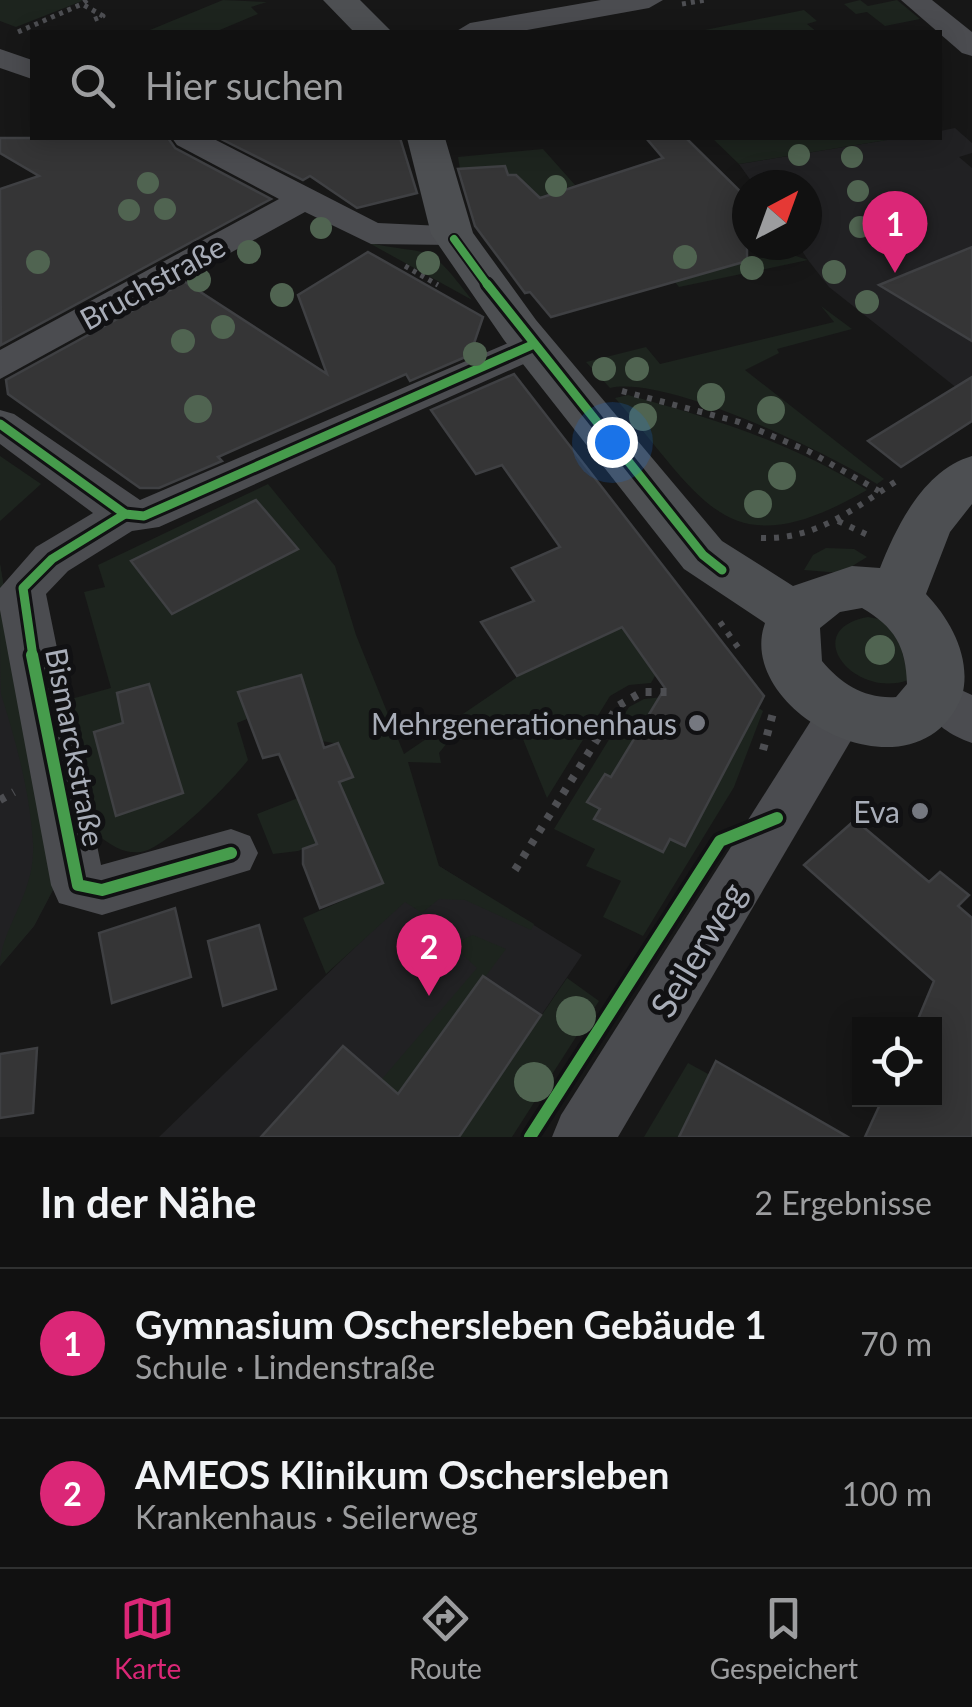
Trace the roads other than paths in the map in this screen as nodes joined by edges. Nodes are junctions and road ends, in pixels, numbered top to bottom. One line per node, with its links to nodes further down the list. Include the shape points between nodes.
1 (340, 0): 4 (main road)
2 (647, 0): 5 (street)
3 (915, 0): 6 (street)
4 (372, 30)
5 (481, 30)
6 (972, 46)
7 (0, 58): 8 (street)
8 (30, 69)
9 (192, 140): 11 (street)
10 (427, 140): 12 (main road)
11 (304, 198): 12 (street, via 371,234); 14 (street, Bruchstraße)
12 (452, 234): 13 (main road)
13 (532, 345): 17 (street, Bismarckstraße, via 174,504 144,516); 19 (main road, via 703,555)
14 (0, 366)
15 (0, 424): 17 (street)
16 (972, 474): 18 (main road, via 919,535)
17 (125, 514): 22 (street, Bismarckstraße, via 52,560 23,588 78,885 102,890)
18 (898, 592): 19 (main road, via 839,588 814,597); 21 (main road, via 924,604 958,642 965,664)
19 (796, 614): 20 (main road, via 789,649 796,669)
20 (843, 711): 21 (main road, via 879,722); 23 (street, Seilerweg)
21 (960, 713)
22 (231, 853)
23 (583, 1137)

